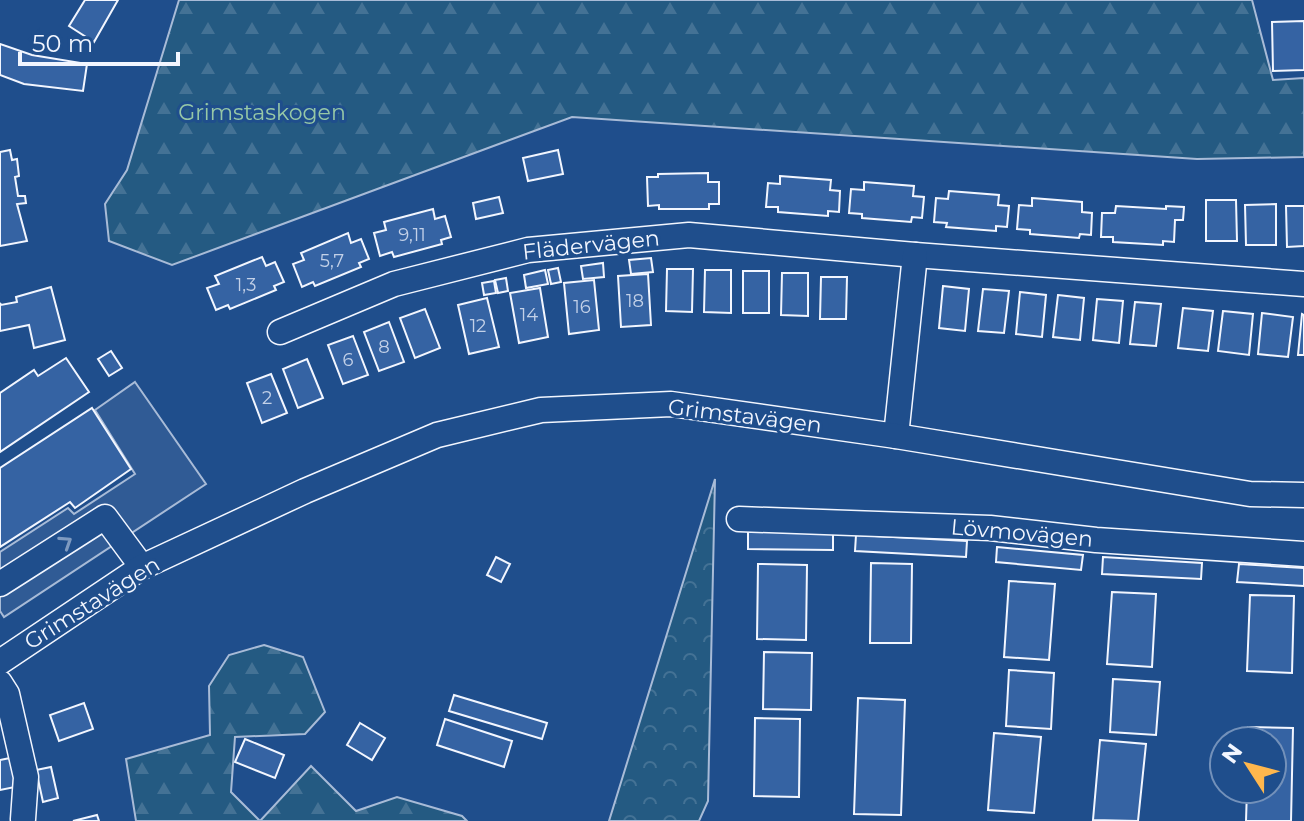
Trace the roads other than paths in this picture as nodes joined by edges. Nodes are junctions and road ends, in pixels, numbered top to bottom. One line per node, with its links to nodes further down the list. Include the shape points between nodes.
1 (915, 255): 2 (street, Flädervägen); 3 (street, Flädervägen, via 689,235 528,250 394,284); 4 (street)
2 (1304, 284)
3 (280, 332)
4 (896, 436): 5 (street, Grimstavägen, via 1250,494); 8 (street, Grimstavägen, via 671,404 541,410 437,435)
5 (1304, 495)
6 (739, 519): 7 (street, Lövmovägen, via 990,528)
7 (1304, 554)
8 (142, 567): 9 (street, one-way to 8, via 105,517); 10 (street, Grimstavägen)
9 (0, 584)
10 (0, 662)
11 (0, 683): 12 (street, via 26,777)
12 (23, 819)

